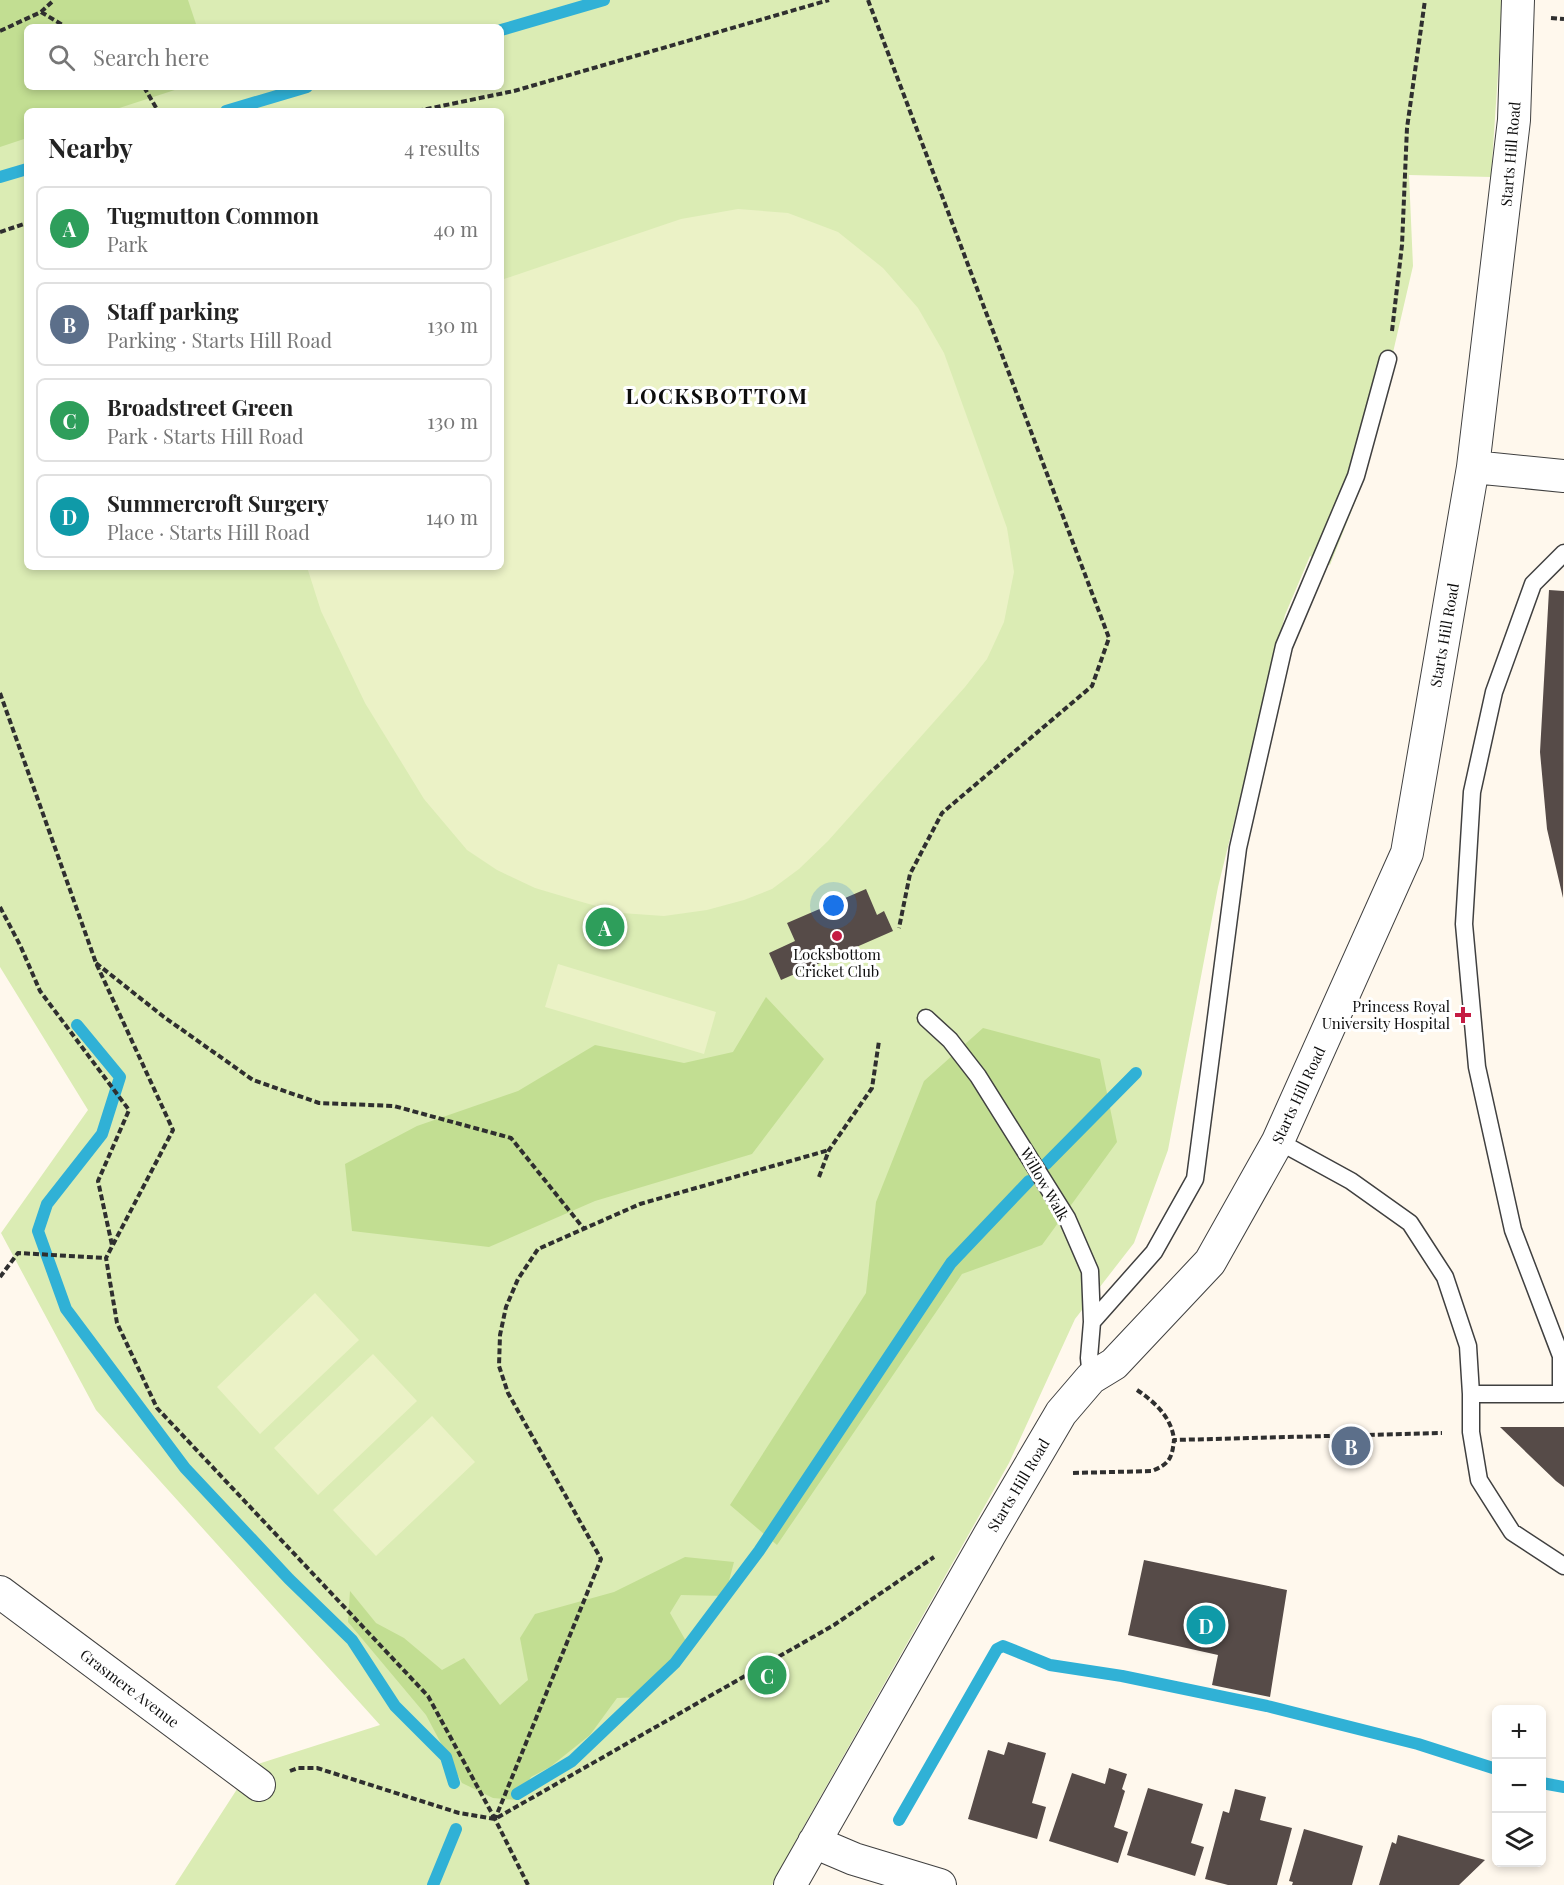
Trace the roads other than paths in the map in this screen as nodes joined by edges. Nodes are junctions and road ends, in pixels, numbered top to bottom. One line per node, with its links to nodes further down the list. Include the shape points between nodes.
1 (1518, 0): 3 (street, Starts Hill Road, via 1514,120)
2 (1388, 359): 8 (lane, via 1356,476 1284,646 1238,848 1195,1179 1154,1252)
3 (1473, 467): 4 (street); 7 (street, Starts Hill Road, via 1407,853)
4 (1564, 476)
5 (1564, 553): 10 (lane, via 1533,584 1494,692 1472,792 1464,924 1477,1067 1514,1230 1561,1356 1561,1394)
6 (926, 1018): 8 (lane, Willow Walk, via 950,1040 978,1076 1067,1218 1090,1271)
7 (1278, 1141): 9 (street, Starts Hill Road, via 1210,1262 1114,1364); 10 (lane, via 1351,1181 1410,1223 1445,1277 1468,1346)
8 (1092, 1322): 9 (lane, Willow Walk)
9 (1091, 1378): 14 (street, Starts Hill Road, via 1061,1413)
10 (1472, 1394): 11 (lane, via 1471,1432 1479,1480 1512,1532)
11 (1564, 1566)
12 (0, 1592): 13 (street, Grasmere Avenue)
13 (259, 1785)
14 (814, 1842): 15 (street, Starts Hill Road); 16 (street, via 854,1859)
15 (790, 1885)
16 (940, 1885)

